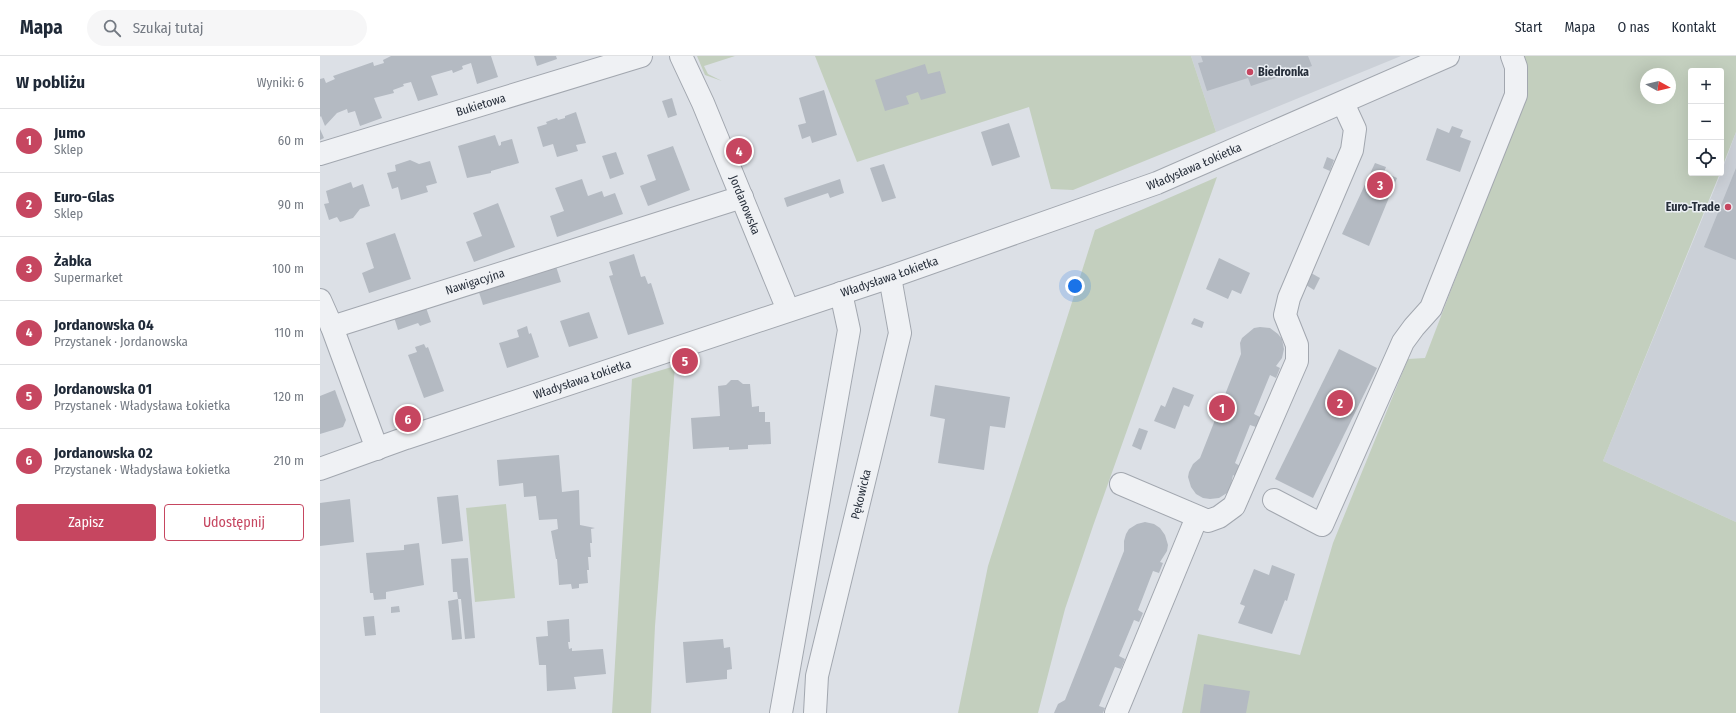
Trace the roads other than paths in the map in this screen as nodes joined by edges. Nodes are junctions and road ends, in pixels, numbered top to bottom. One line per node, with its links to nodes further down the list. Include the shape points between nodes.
1 (641, 56): 6 (street, Bukietowa)
2 (682, 56): 7 (street, Jordanowska)
3 (1448, 56): 5 (street, Władysława Łokietka)
4 (1512, 56): 16 (street, via 1516,67 1516,95 1431,308 1403,342 1322,525)
5 (1343, 103): 8 (street, Władysława Łokietka, via 1157,183); 17 (street, via 1355,130 1352,150 1289,298 1285,315 1297,345 1297,361 1234,506 1219,517 1208,521)
6 (320, 154)
7 (742, 197): 11 (street, Jordanowska); 12 (street, Nawigacyjna)
8 (890, 277): 9 (street, Władysława Łokietka); 19 (street, Pękowicka, via 900,333 817,676)
9 (841, 293): 11 (street, Władysława Łokietka); 18 (street, via 849,330)
10 (320, 300): 12 (street)
11 (788, 310): 13 (street, Władysława Łokietka)
12 (332, 327): 13 (street)
13 (377, 449): 14 (street, Władysława Łokietka)
14 (320, 469)
15 (1121, 484): 17 (street)
16 (1274, 500)
17 (1197, 517): 20 (street)
18 (781, 713)
19 (815, 713)
20 (1116, 713)

